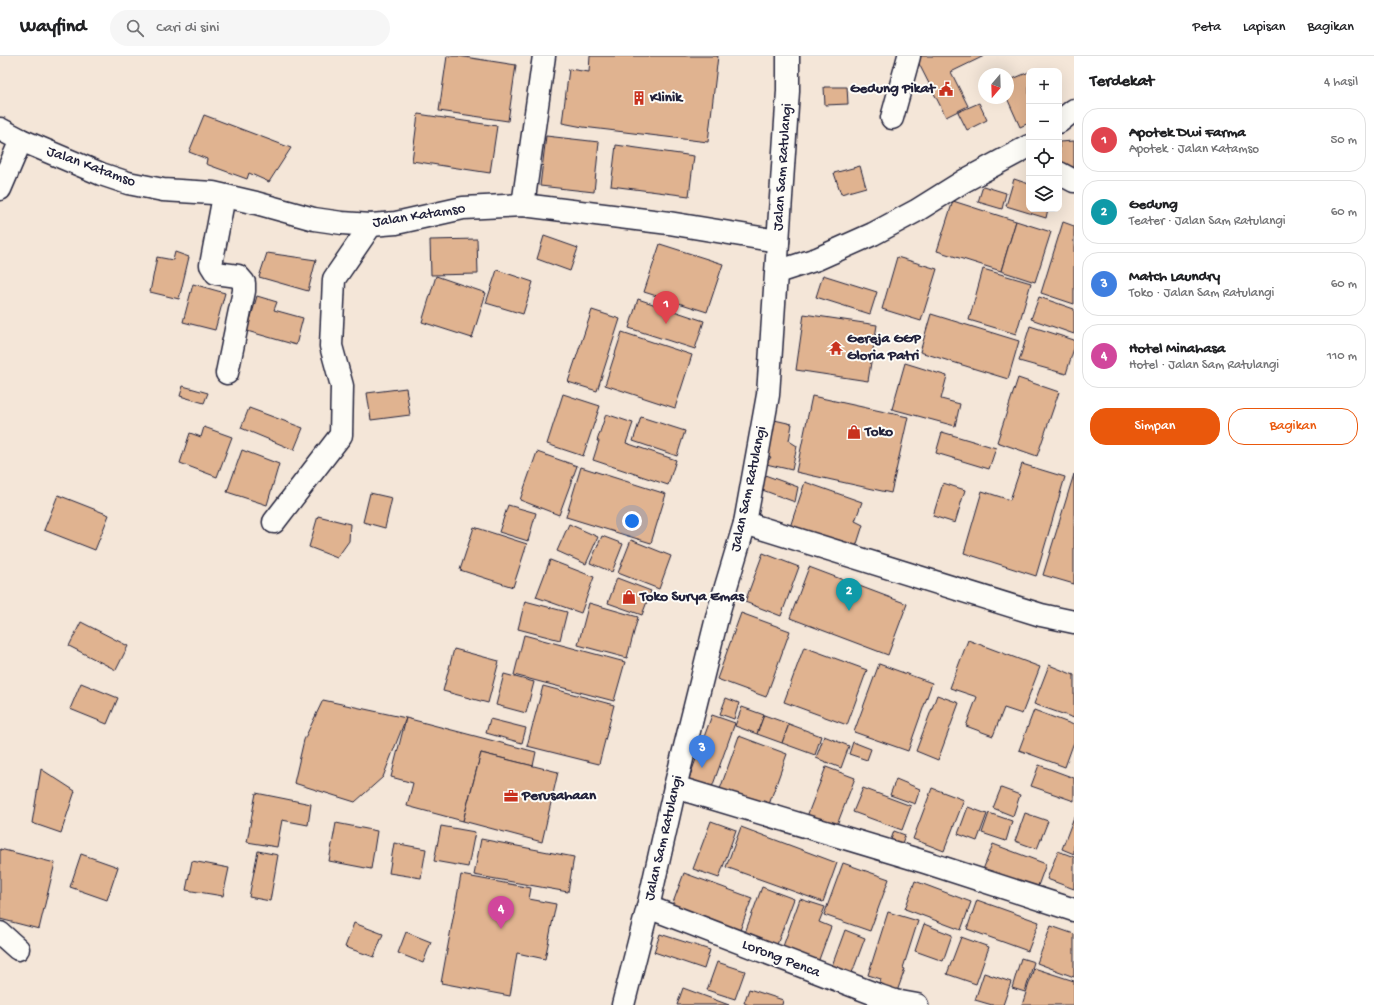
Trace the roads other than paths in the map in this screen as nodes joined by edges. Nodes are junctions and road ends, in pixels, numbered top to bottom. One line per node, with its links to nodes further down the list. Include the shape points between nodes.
1 (544, 56): 14 (street)
2 (788, 56): 16 (street, Jalan Sam Ratulangi)
3 (909, 56): 5 (street)
4 (1074, 110): 6 (street)
5 (892, 118)
6 (1062, 120)
7 (0, 129): 8 (street, Jalan Katamso)
8 (20, 140): 12 (street); 13 (street, Jalan Katamso, via 128,183 163,190)
9 (1026, 148): 17 (street, via 873,234 817,259)
10 (1062, 175): 11 (street)
11 (1074, 181)
12 (0, 189)
13 (224, 196): 15 (street, Jalan Katamso, via 314,219); 18 (street, via 211,265 216,273 238,276 244,283)
14 (523, 205): 15 (street, Jalan Katamso, via 463,208 396,223); 16 (street, Jalan Katamso, via 669,223)
15 (371, 225): 19 (street, via 334,279 331,346 342,386 341,435)
16 (778, 241): 17 (street, Jalan Sam Ratulangi)
17 (777, 272): 20 (street, Jalan Sam Ratulangi, via 768,395)
18 (227, 373)
19 (274, 522)
20 (745, 523): 21 (street, via 1041,615); 22 (street, Jalan Sam Ratulangi, via 719,610)
21 (1074, 622)
22 (675, 788): 23 (street, Jalan Sam Ratulangi); 24 (street, via 925,862)
23 (648, 907): 27 (street, Jalan Sam Ratulangi); 28 (street, Lorong Penca, via 880,996)
24 (1074, 910)
25 (0, 933): 26 (street)
26 (18, 948)
27 (623, 1005)
28 (917, 1005)

